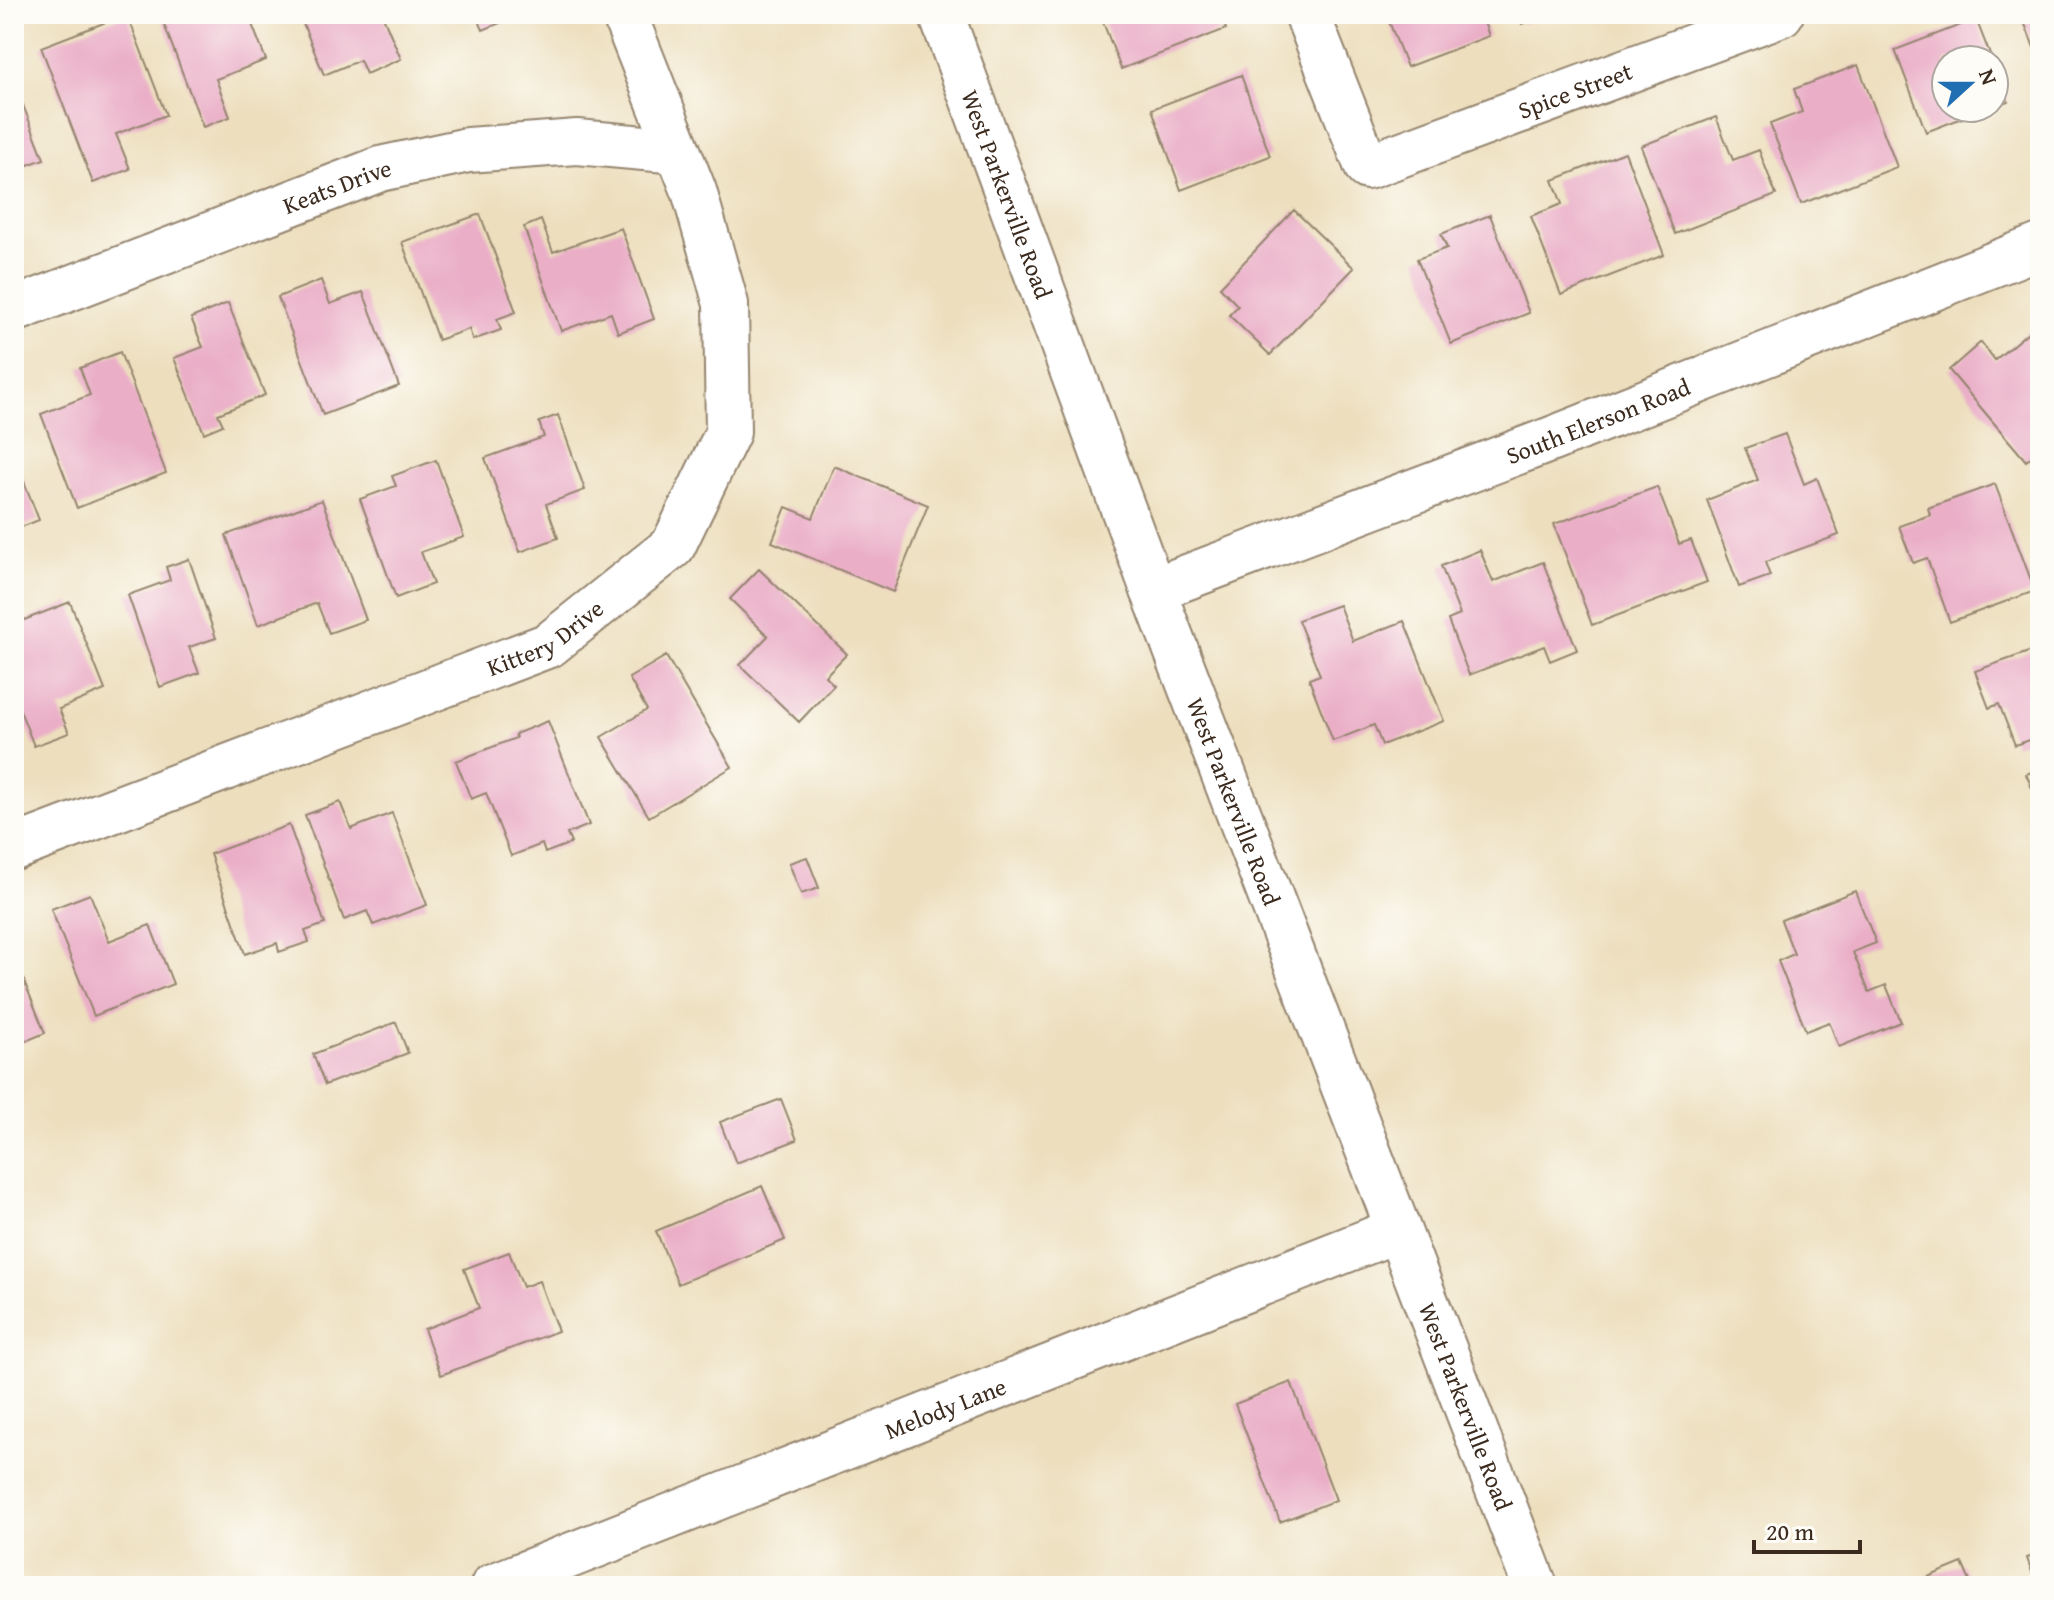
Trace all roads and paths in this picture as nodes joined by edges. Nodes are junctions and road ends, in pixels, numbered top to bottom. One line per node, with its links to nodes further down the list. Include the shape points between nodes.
1 (624, 14): 5 (street, Kittery Drive)
2 (941, 14): 8 (street, West Parkerville Road)
3 (1307, 14): 4 (street, Spice Street, via 1367,167)
4 (1781, 14)
5 (678, 151): 7 (street, Keats Drive, via 577,142 468,150 380,169); 9 (street, Kittery Drive, via 726,304 728,432 673,546 549,645)
6 (2040, 246): 8 (street, South Elerson Road)
7 (14, 310)
8 (1153, 590): 10 (street, West Parkerville Road)
9 (14, 848)
10 (1397, 1230): 11 (street, Melody Lane); 12 (street, West Parkerville Road)
11 (493, 1586)
12 (1535, 1586)

